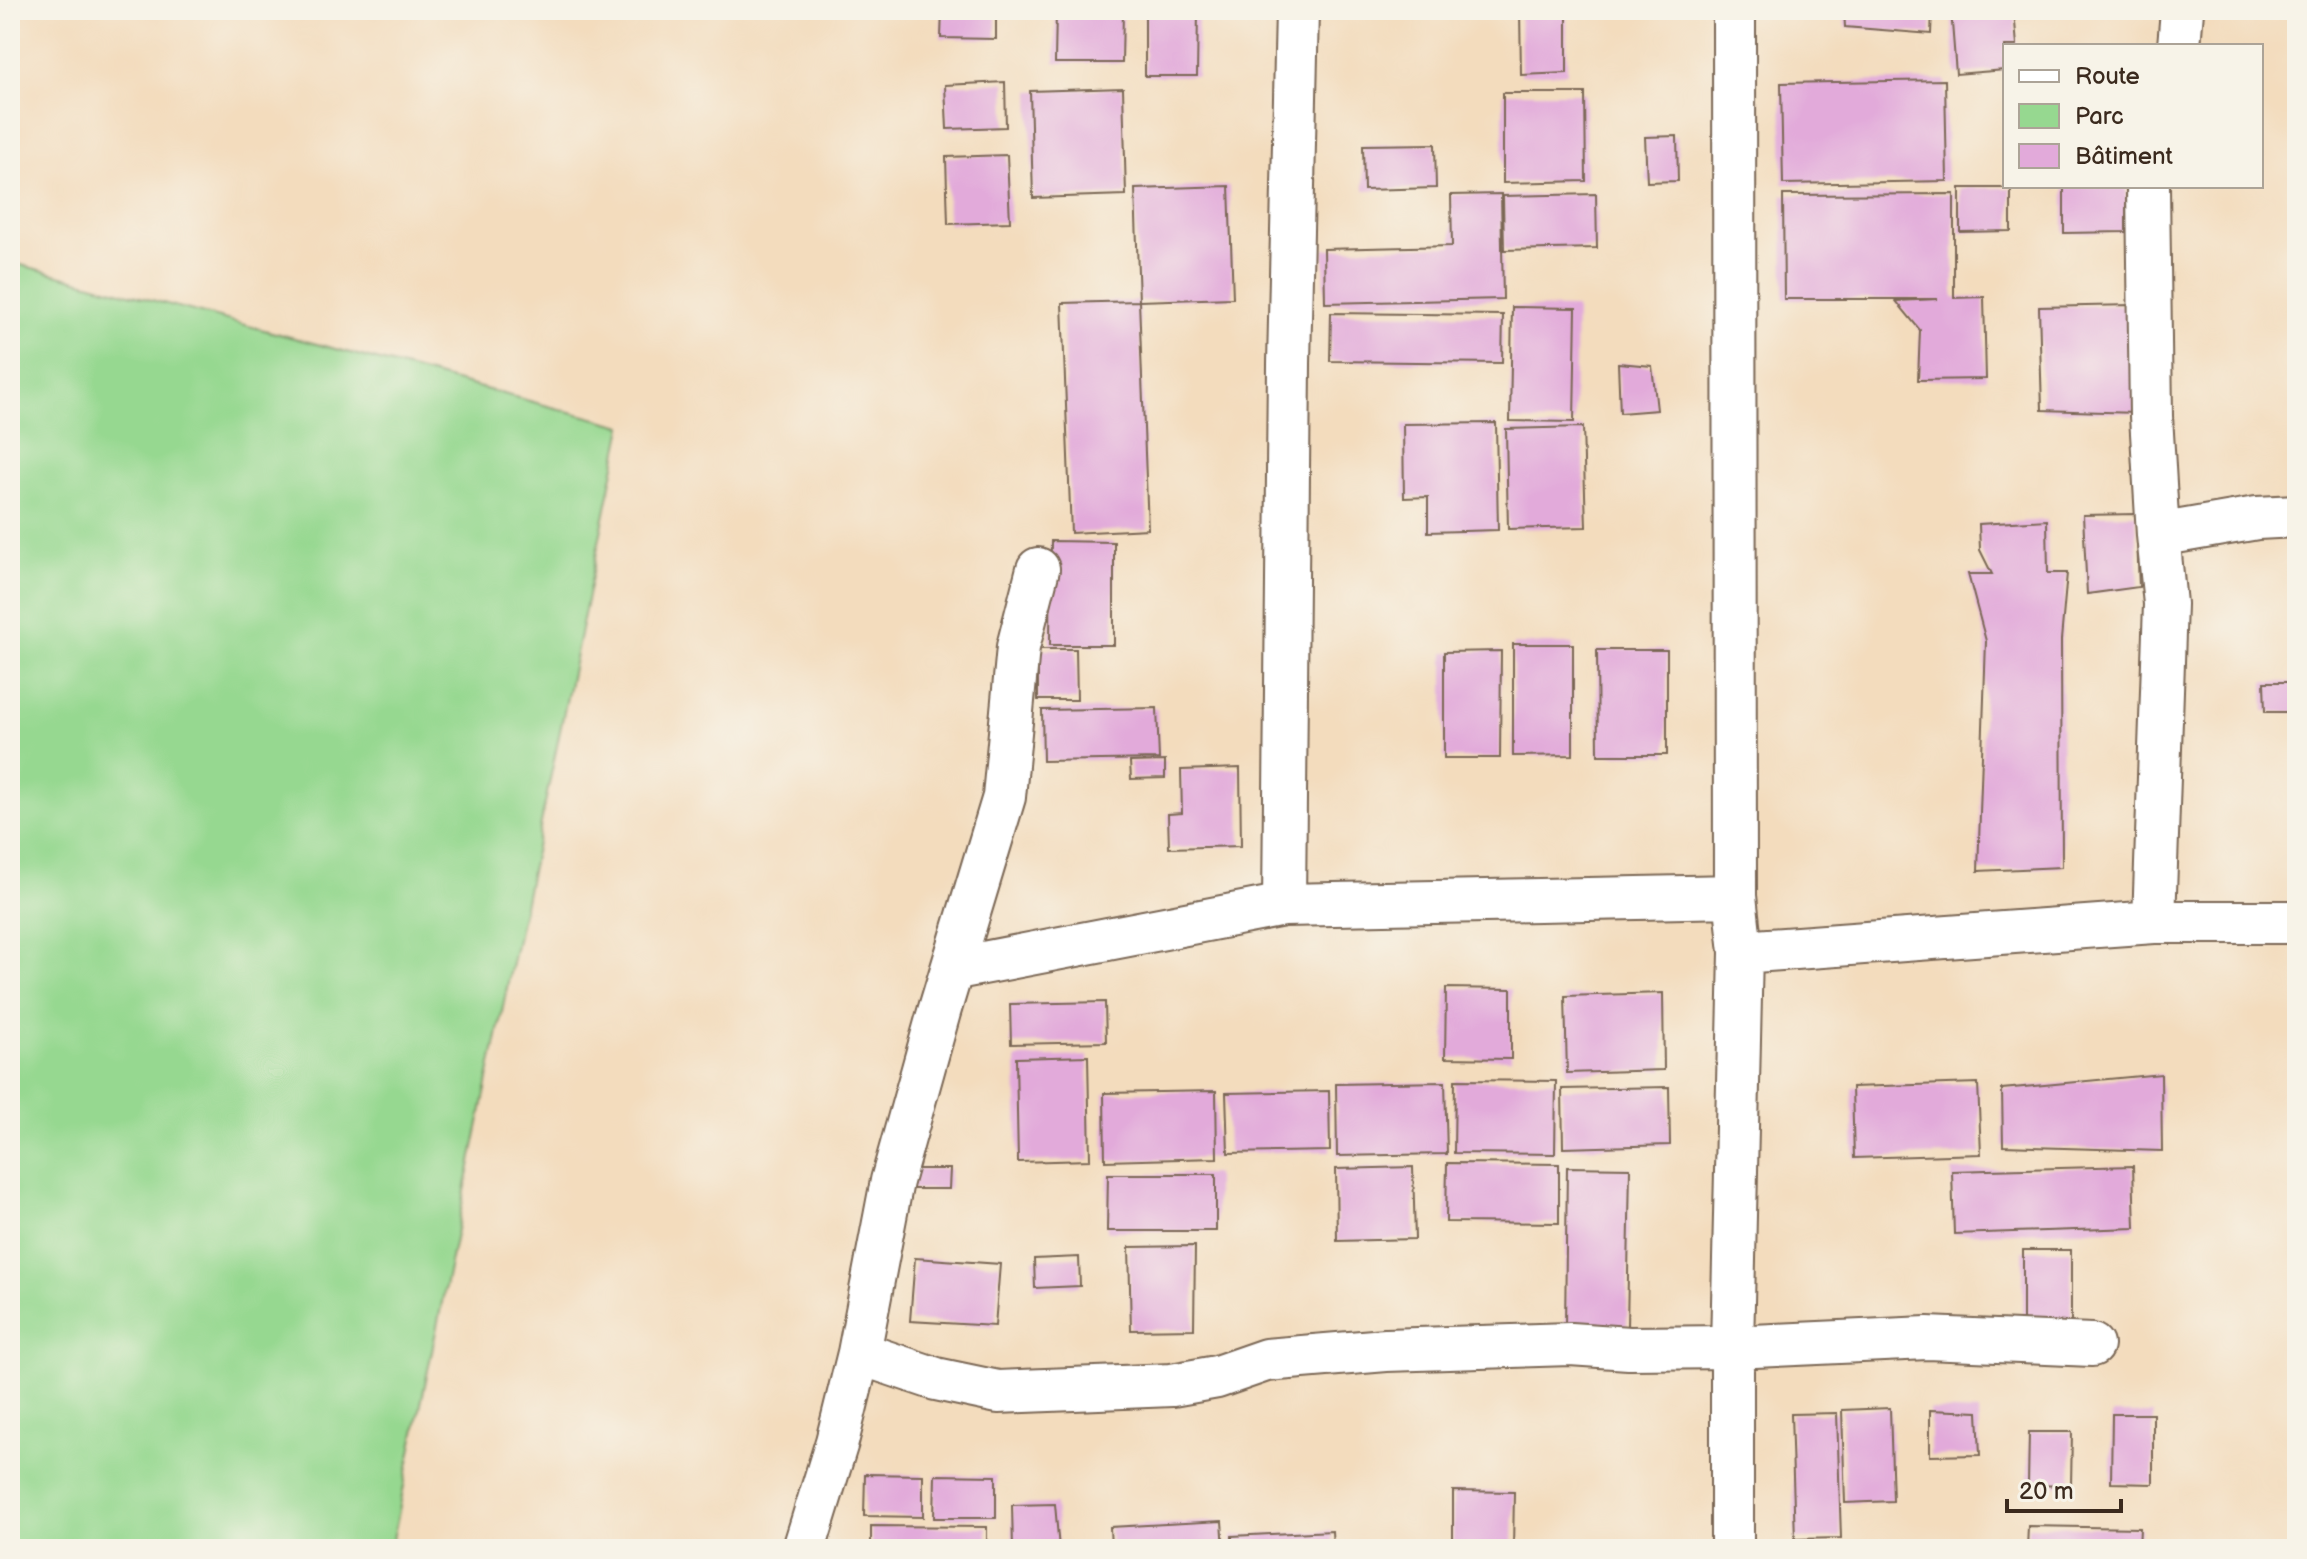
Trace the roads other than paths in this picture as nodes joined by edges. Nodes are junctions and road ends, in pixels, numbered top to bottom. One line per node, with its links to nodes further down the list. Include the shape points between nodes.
1 (1297, 10): 10 (street)
2 (1734, 10): 9 (street)
3 (2182, 10): 4 (street)
4 (2179, 44)
5 (2148, 188): 7 (street)
6 (2297, 516): 7 (street)
7 (2158, 535): 11 (street, via 2165,604)
8 (1038, 569): 14 (street, via 1018,647 1004,797)
9 (1735, 896): 10 (street); 13 (street)
10 (1284, 905): 14 (street)
11 (2154, 922): 12 (street); 13 (street)
12 (2297, 922)
13 (1741, 952): 16 (street)
14 (952, 969): 17 (street, via 892,1181)
15 (2092, 1345): 16 (street, via 1927,1338)
16 (1732, 1347): 17 (street, via 1570,1344 1386,1350 1266,1360 1172,1385 998,1392 936,1379); 19 (street)
17 (859, 1353): 18 (street)
18 (804, 1549)
19 (1732, 1549)

